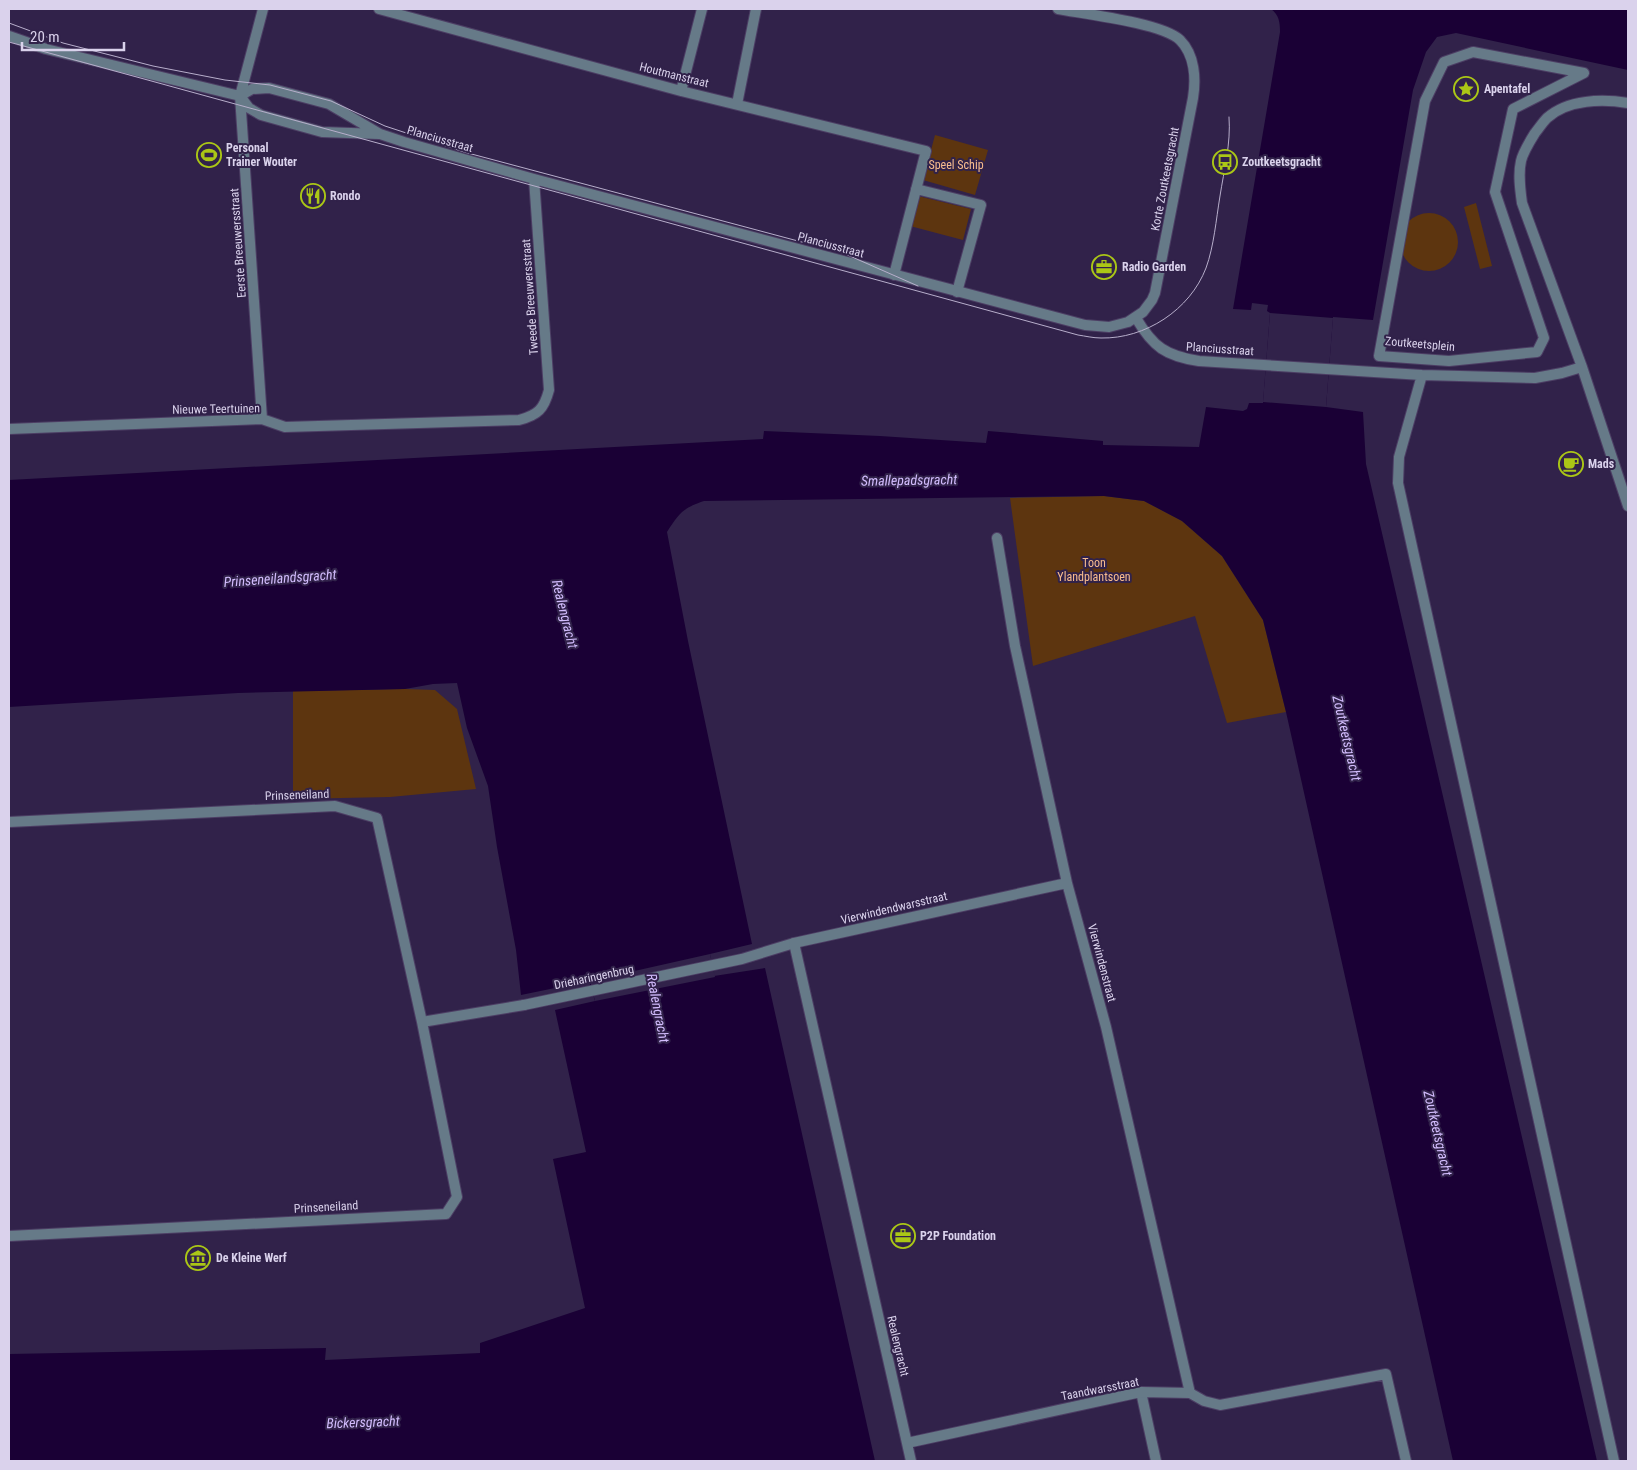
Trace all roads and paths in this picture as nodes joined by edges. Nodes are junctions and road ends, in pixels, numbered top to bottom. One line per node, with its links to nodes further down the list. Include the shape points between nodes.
1 (263, 9): 9 (street, Eerste Breeuwersstraat)
2 (379, 9): 8 (street, Houtmanstraat)
3 (702, 9): 8 (street)
4 (756, 9): 11 (street)
5 (1058, 9): 17 (street, Korte Zoutkeetsgracht, via 1167,32 1181,41 1193,67 1193,98 1157,286 1152,300)
6 (9, 36): 9 (street, via 46,49)
7 (1584, 73): 7 (street, Zoutkeetsplein, via 1513,109 1495,192 1544,338 1537,352 1449,361 1379,356 1425,101 1444,62 1473,52)
8 (681, 91): 11 (street, Houtmanstraat)
9 (240, 96): 12 (street, Planciusstraat, via 249,108 261,115 322,132); 12 (street, Planciusstraat, via 252,89 269,88 330,104); 21 (street, Eerste Breeuwersstraat)
10 (1628, 103): 18 (street, via 1600,101 1562,108 1547,118 1521,160 1522,203)
11 (737, 104): 14 (street, Houtmanstraat, via 926,151)
12 (380, 134): 13 (street, Planciusstraat)
13 (534, 179): 15 (street, Planciusstraat); 20 (street, Tweede Breeuwersstraat, via 549,390 546,404)
14 (916, 189): 15 (street, Houtmanstraat); 16 (street, via 981,205)
15 (894, 275): 16 (street, Planciusstraat)
16 (957, 292): 17 (street, Planciusstraat, via 1085,326 1110,327)
17 (1136, 318): 19 (street, Planciusstraat, via 1148,337 1162,350 1179,358)
18 (1582, 367): 19 (street, via 1535,378); 23 (street)
19 (1422, 375): 37 (street, via 1400,457 1398,484)
20 (540, 411): 21 (street, Nieuwe Teertuinen, via 519,420 284,427)
21 (262, 419): 22 (street, Nieuwe Teertuinen)
22 (9, 429)
23 (1628, 506)
24 (997, 538): 26 (street, Vierwindenstraat, via 1015,646)
25 (9, 822): 29 (street, Prinseneiland, via 335,806 377,818)
26 (1067, 882): 27 (street, Vierwindendwarsstraat); 32 (street, Vierwindenstraat, via 1106,1027)
27 (794, 943): 28 (street, Vierwindendwarsstraat); 33 (street, Realengracht)
28 (728, 963): 29 (street, Drieharingenbrug)
29 (422, 1022): 30 (street, Prinseneiland, via 457,1197 446,1214)
30 (9, 1236)
31 (1141, 1392): 32 (street, Taandwarsstraat); 33 (street, Taandwarsstraat); 35 (street)
32 (1190, 1393): 36 (street, Taandwarsstraat, via 1220,1405 1386,1374)
33 (907, 1443): 34 (street, Realengracht)
34 (911, 1461)
35 (1156, 1461)
36 (1406, 1461)
37 (1614, 1461)

